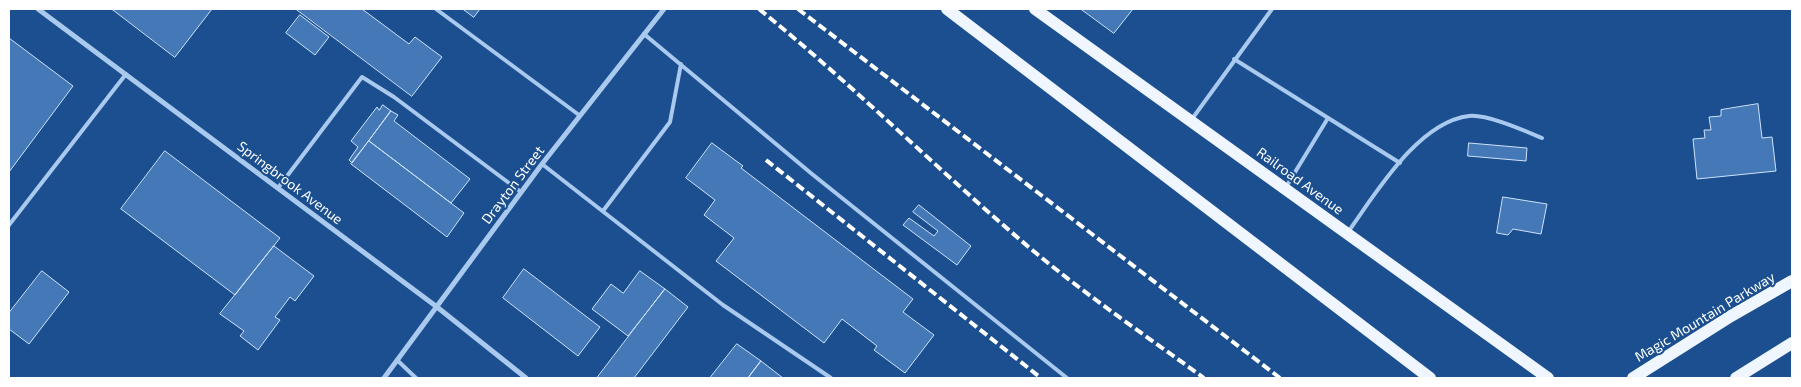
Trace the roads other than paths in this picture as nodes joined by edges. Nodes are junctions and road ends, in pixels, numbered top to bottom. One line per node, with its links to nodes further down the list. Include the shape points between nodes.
1 (38, 9): 10 (street, Springbrook Avenue)
2 (436, 9): 11 (lane)
3 (664, 9): 7 (street, Drayton Street)
4 (947, 9): 32 (main road)
5 (1034, 9): 13 (main road, Railroad Avenue)
6 (1272, 9): 8 (lane)
7 (644, 34): 9 (lane); 11 (street, Drayton Street)
8 (1234, 59): 12 (lane); 13 (lane)
9 (681, 64): 20 (lane, via 670,122); 31 (lane, via 812,174)
10 (126, 74): 17 (street, Springbrook Avenue); 21 (lane)
11 (579, 115): 16 (street, Drayton Street)
12 (1328, 118): 15 (lane); 18 (lane)
13 (1190, 121): 18 (main road, Railroad Avenue)
14 (1542, 138): 15 (lane, via 1504,123 1471,115 1443,123 1411,148)
15 (1400, 163): 22 (lane)
16 (542, 164): 19 (street, Drayton Street); 20 (lane)
17 (278, 188): 19 (lane, via 362,77 394,97); 24 (street, Springbrook Avenue)
18 (1284, 189): 22 (main road, Railroad Avenue)
19 (521, 192): 24 (street, Drayton Street)
20 (603, 211): 30 (lane, via 723,305)
21 (9, 226)
22 (1347, 234): 33 (main road, Railroad Avenue)
23 (1792, 281): 34 (main road, Magic Mountain Parkway)
24 (437, 307): 26 (street, Drayton Street); 29 (street, Springbrook Avenue)
25 (1792, 343): 35 (main road)
26 (397, 360): 27 (street, Drayton Street); 28 (lane)
27 (384, 378)
28 (416, 378)
29 (526, 378)
30 (830, 378)
31 (1067, 378)
32 (1430, 378)
33 (1548, 378)
34 (1633, 378)
35 (1736, 378)

